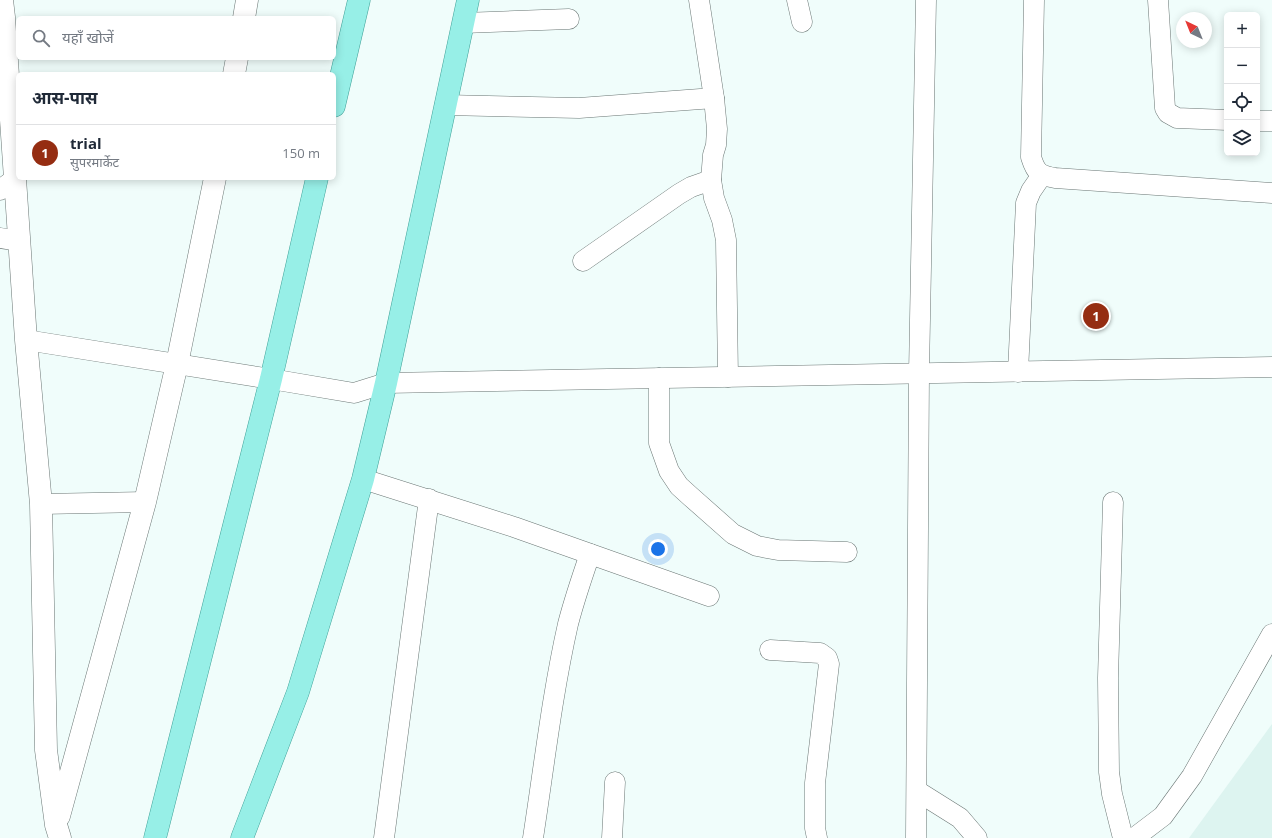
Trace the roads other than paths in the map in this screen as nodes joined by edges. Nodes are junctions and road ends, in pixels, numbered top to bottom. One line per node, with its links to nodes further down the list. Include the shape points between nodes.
1 (247, 0): 10 (street)
2 (359, 0): 17 (main road)
3 (468, 0): 12 (main road)
4 (699, 0): 18 (street)
5 (797, 0): 13 (street)
6 (926, 0): 35 (street)
7 (1034, 0): 23 (street, via 1031,157 1034,168)
8 (1158, 0): 20 (street, via 1165,108 1177,118)
9 (2, 12): 14 (street)
10 (244, 16)
11 (569, 19): 12 (street)
12 (463, 22): 19 (main road)
13 (802, 22)
14 (12, 58): 27 (street)
15 (237, 60): 16 (street)
16 (234, 72)
17 (336, 98)
18 (714, 98): 19 (street, via 579,108); 26 (street, via 717,129)
19 (445, 105): 39 (main road)
20 (1224, 120)
21 (1260, 121): 22 (street)
22 (1272, 121)
23 (1042, 175): 28 (street); 34 (street, via 1030,191 1026,203)
24 (215, 180): 32 (street)
25 (317, 180): 38 (main road)
26 (711, 180): 30 (street, via 679,194); 36 (street, via 726,240)
27 (8, 184): 29 (street)
28 (1272, 193)
29 (10, 240): 31 (street)
30 (583, 261)
31 (26, 340): 32 (street); 44 (street)
32 (177, 364): 38 (street); 42 (street)
33 (1272, 368): 34 (street)
34 (1018, 372): 35 (street)
35 (919, 373): 36 (street); 51 (street)
36 (728, 377): 37 (street)
37 (659, 378): 39 (street); 45 (street, via 659,443 669,471 679,486 733,534 757,546 778,550)
38 (271, 379): 39 (street, via 354,393); 53 (main road)
39 (386, 383): 40 (main road)
40 (363, 479): 41 (street); 54 (main road, via 298,692)
41 (429, 499): 46 (street); 55 (street)
42 (145, 502): 44 (street); 52 (street)
43 (1113, 502): 61 (street, via 1108,678 1109,772)
44 (41, 504): 52 (street, via 46,750)
45 (846, 552)
46 (590, 554): 47 (street); 56 (street, via 569,622 556,684)
47 (709, 596)
48 (1272, 634): 62 (street, via 1192,776 1163,816)
49 (770, 650): 58 (street, via 820,653 827,658 829,664 816,783)
50 (615, 782): 57 (street)
51 (917, 791): 59 (street); 60 (street, via 960,818)
52 (58, 831)
53 (155, 838)
54 (242, 838)
55 (384, 838)
56 (533, 838)
57 (612, 838)
58 (817, 838)
59 (916, 838)
60 (977, 838)
61 (1122, 838)
62 (1134, 838)

